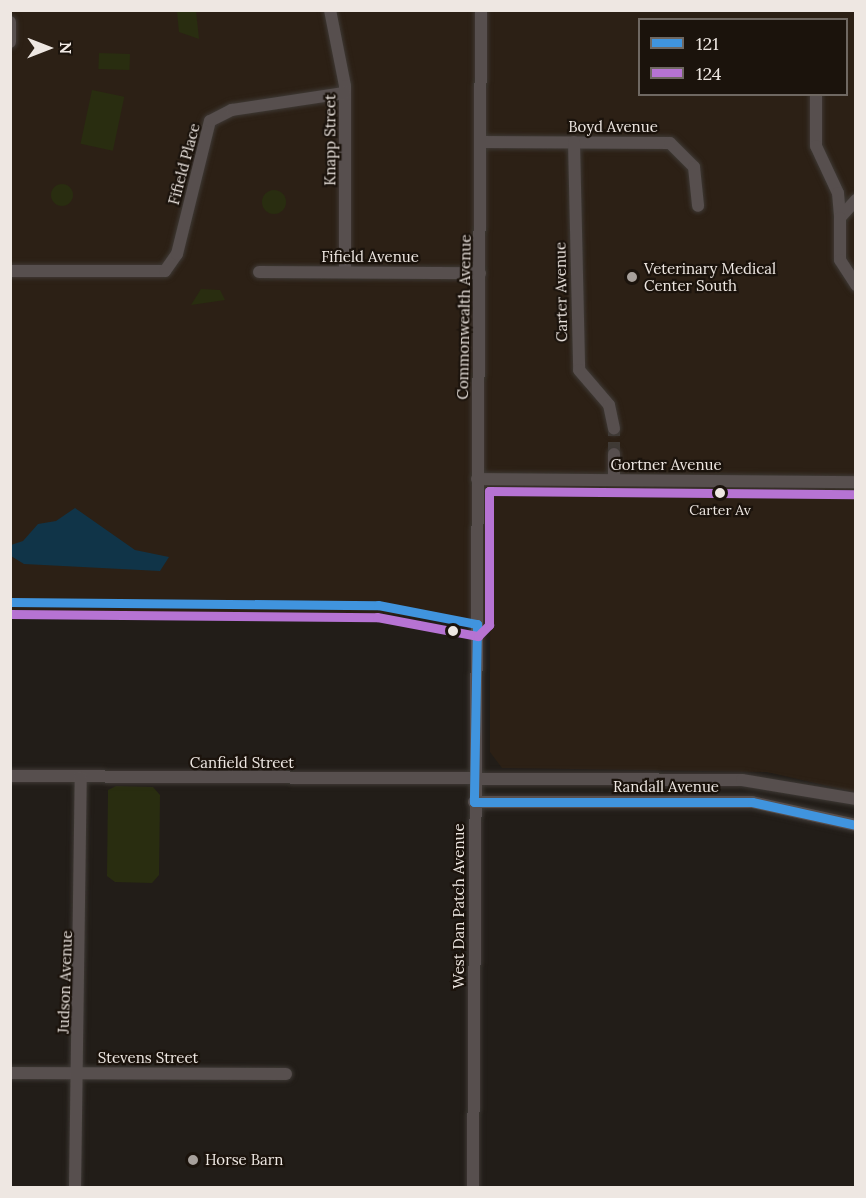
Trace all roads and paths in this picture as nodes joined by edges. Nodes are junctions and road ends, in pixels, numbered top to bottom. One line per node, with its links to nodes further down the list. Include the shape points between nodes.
1 (330, 10): 5 (street, Knapp Street)
2 (481, 10): 7 (street, Commonwealth Avenue)
3 (10, 22): 4 (street)
4 (10, 42)
5 (345, 93): 12 (street, Fifield Place, via 232,110 210,121 177,254 161,272); 14 (street, Knapp Street)
6 (816, 96): 11 (street, via 816,146 838,193)
7 (481, 142): 8 (street, Boyd Avenue); 15 (street, Commonwealth Avenue)
8 (574, 142): 10 (street, Boyd Avenue, via 678,145 698,179); 17 (street, Carter Avenue, via 579,370 609,405)
9 (855, 200): 11 (street)
10 (698, 206)
11 (840, 218): 16 (street, via 840,260)
12 (10, 271)
13 (259, 272): 14 (street, Fifield Avenue)
14 (345, 272): 15 (street, Fifield Avenue)
15 (480, 273): 19 (street, Commonwealth Avenue)
16 (855, 285)
17 (614, 428)
18 (614, 454): 20 (street)
19 (477, 479): 20 (street, Gortner Avenue); 22 (street, Commonwealth Avenue)
20 (614, 480): 21 (street, Gortner Avenue)
21 (855, 482)
22 (477, 624): 25 (street, West Dan Patch Avenue)
23 (10, 776): 24 (street, Canfield Street)
24 (81, 777): 25 (street, Canfield Street); 30 (street, Judson Avenue, via 82,966)
25 (474, 779): 26 (street, Randall Avenue, via 742,780); 27 (street, West Dan Patch Avenue)
26 (855, 799)
27 (474, 802): 28 (street, Randall Avenue, via 752,802); 33 (street, West Dan Patch Avenue)
28 (855, 825)
29 (10, 1073): 30 (street, Stevens Street)
30 (76, 1073): 31 (street, Stevens Street); 32 (street, Judson Avenue)
31 (286, 1074)
32 (75, 1188)
33 (473, 1188)

